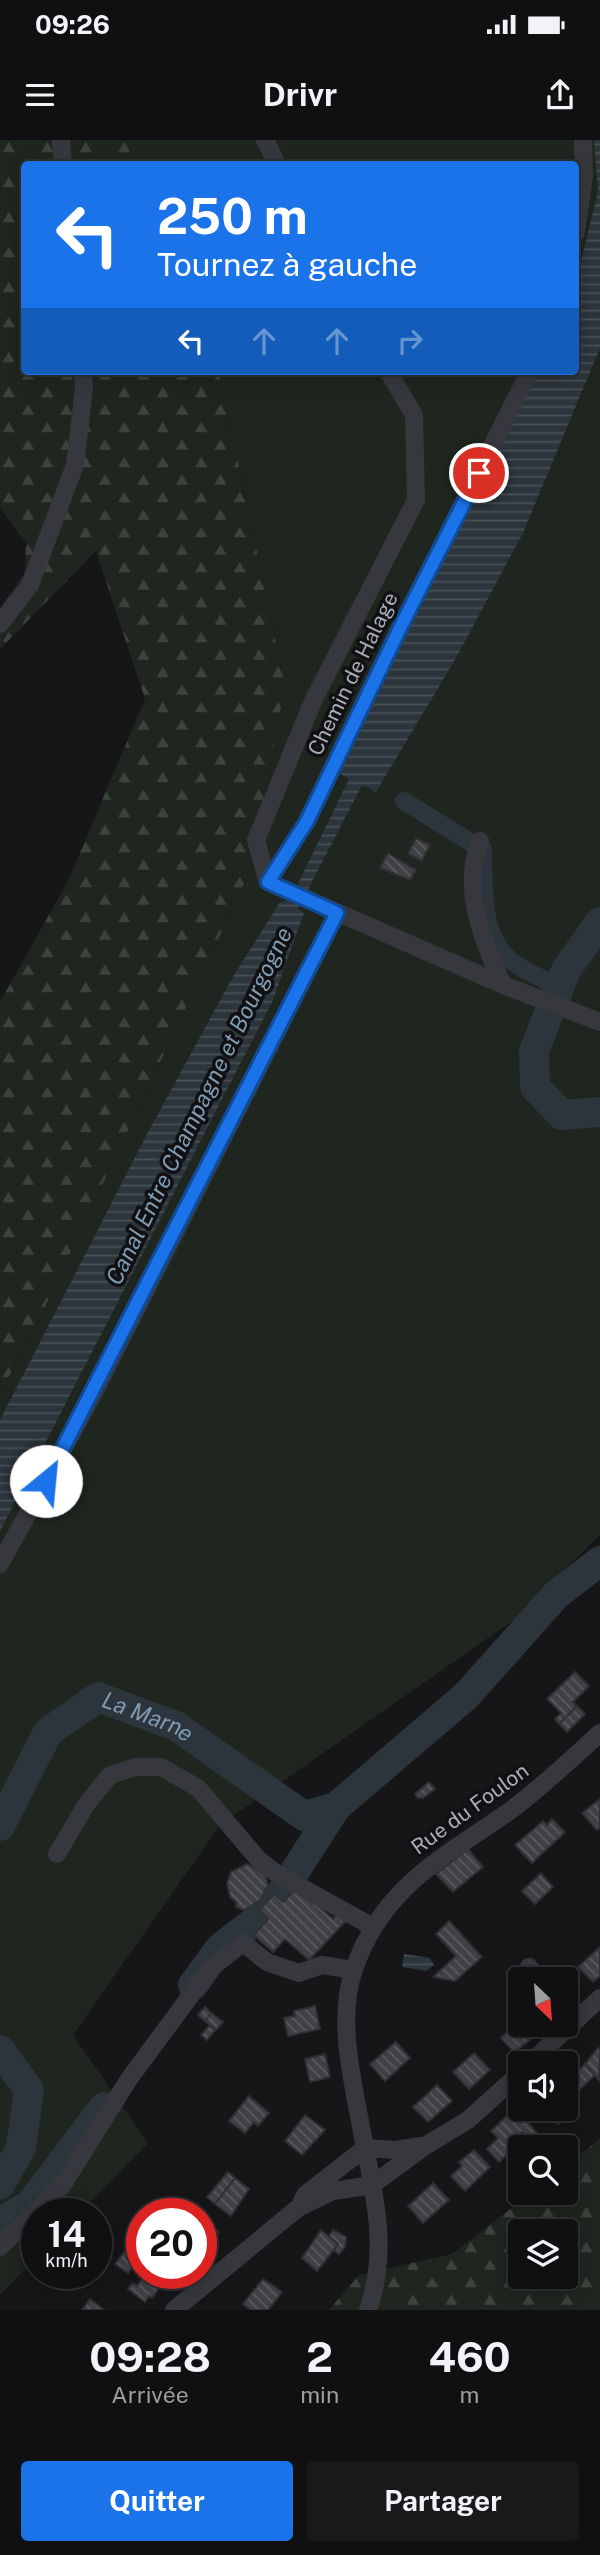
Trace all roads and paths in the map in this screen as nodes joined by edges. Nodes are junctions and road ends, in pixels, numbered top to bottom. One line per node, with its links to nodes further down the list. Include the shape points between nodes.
1 (61, 140): 4 (street)
2 (265, 140): 5 (street)
3 (583, 140): 6 (street)
4 (63, 161)
5 (276, 161)
6 (579, 211)
7 (83, 375): 10 (street, via 75,466 30,585)
8 (390, 375): 12 (street, via 414,415 416,500 314,699 256,841)
9 (528, 375): 12 (street, Chemin de Halage, via 307,821)
10 (0, 624)
11 (478, 845): 14 (street, via 474,862 477,917)
12 (268, 882): 13 (street)
13 (337, 913): 14 (street); 16 (street, via 94,1393)
14 (503, 985): 15 (street)
15 (600, 1022)
16 (0, 1564)
17 (600, 1733): 19 (street, Rue du Foulon, via 508,1812 435,1860 398,1892)
18 (57, 1854): 19 (street, via 110,1774 135,1767 161,1768 198,1788 258,1859 276,1873)
19 (373, 1927): 20 (street, Rue du Foulon)
20 (353, 1970): 27 (street, Rue du Foulon, via 348,2057); 30 (street, via 322,1965 299,1973 267,1962 243,1943 232,1951 211,1968 129,2079 62,2186)
21 (600, 1998): 22 (street)
22 (578, 2019)
23 (558, 2037): 24 (street)
24 (543, 2051)
25 (508, 2084): 26 (street, via 468,2120)
26 (425, 2146): 27 (street); 28 (street)
27 (365, 2148): 28 (street, Rue du Foulon); 29 (street, via 306,2194)
28 (372, 2185): 29 (street, via 333,2191); 32 (street, Rue du Foulon, via 381,2248)
29 (298, 2208): 31 (street)
30 (0, 2247)
31 (174, 2310)
32 (368, 2310)

